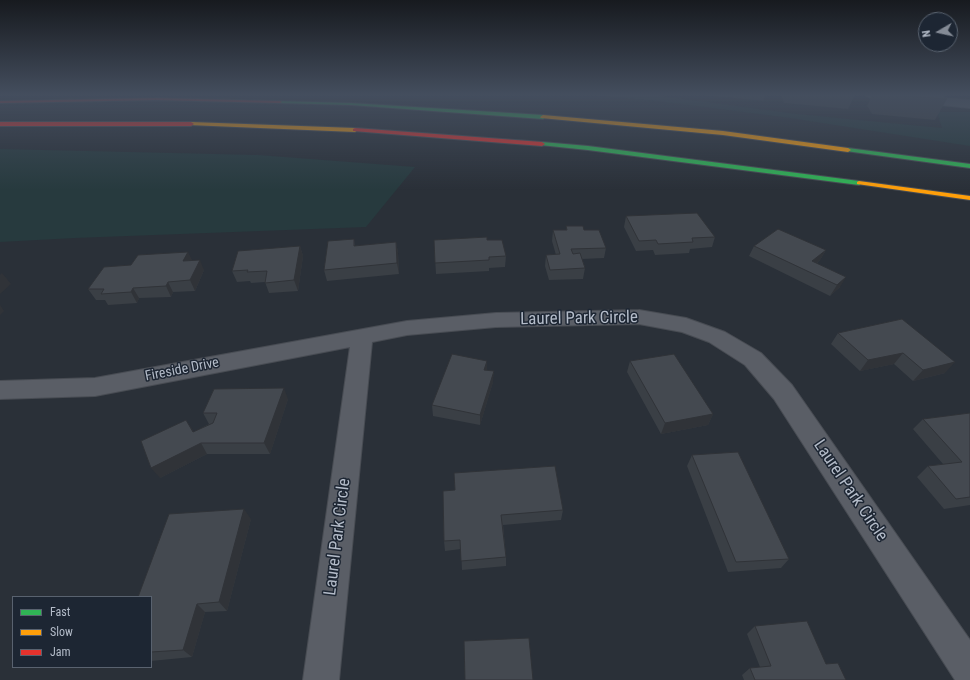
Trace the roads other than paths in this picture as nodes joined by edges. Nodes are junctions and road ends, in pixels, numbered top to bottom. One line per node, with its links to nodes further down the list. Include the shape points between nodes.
1 (294, 127): 4 (highway, via 389,130 588,148)
2 (655, 127): 3 (highway, via 723,133)
3 (970, 166)
4 (970, 198)
5 (362, 337): 6 (street, Fireside Drive, via 95,387); 7 (street, Laurel Park Circle, via 407,328 496,320 639,317 686,325 717,337 753,358 783,392); 8 (street, Laurel Park Circle)
6 (0, 390)
7 (970, 671)
8 (321, 680)

